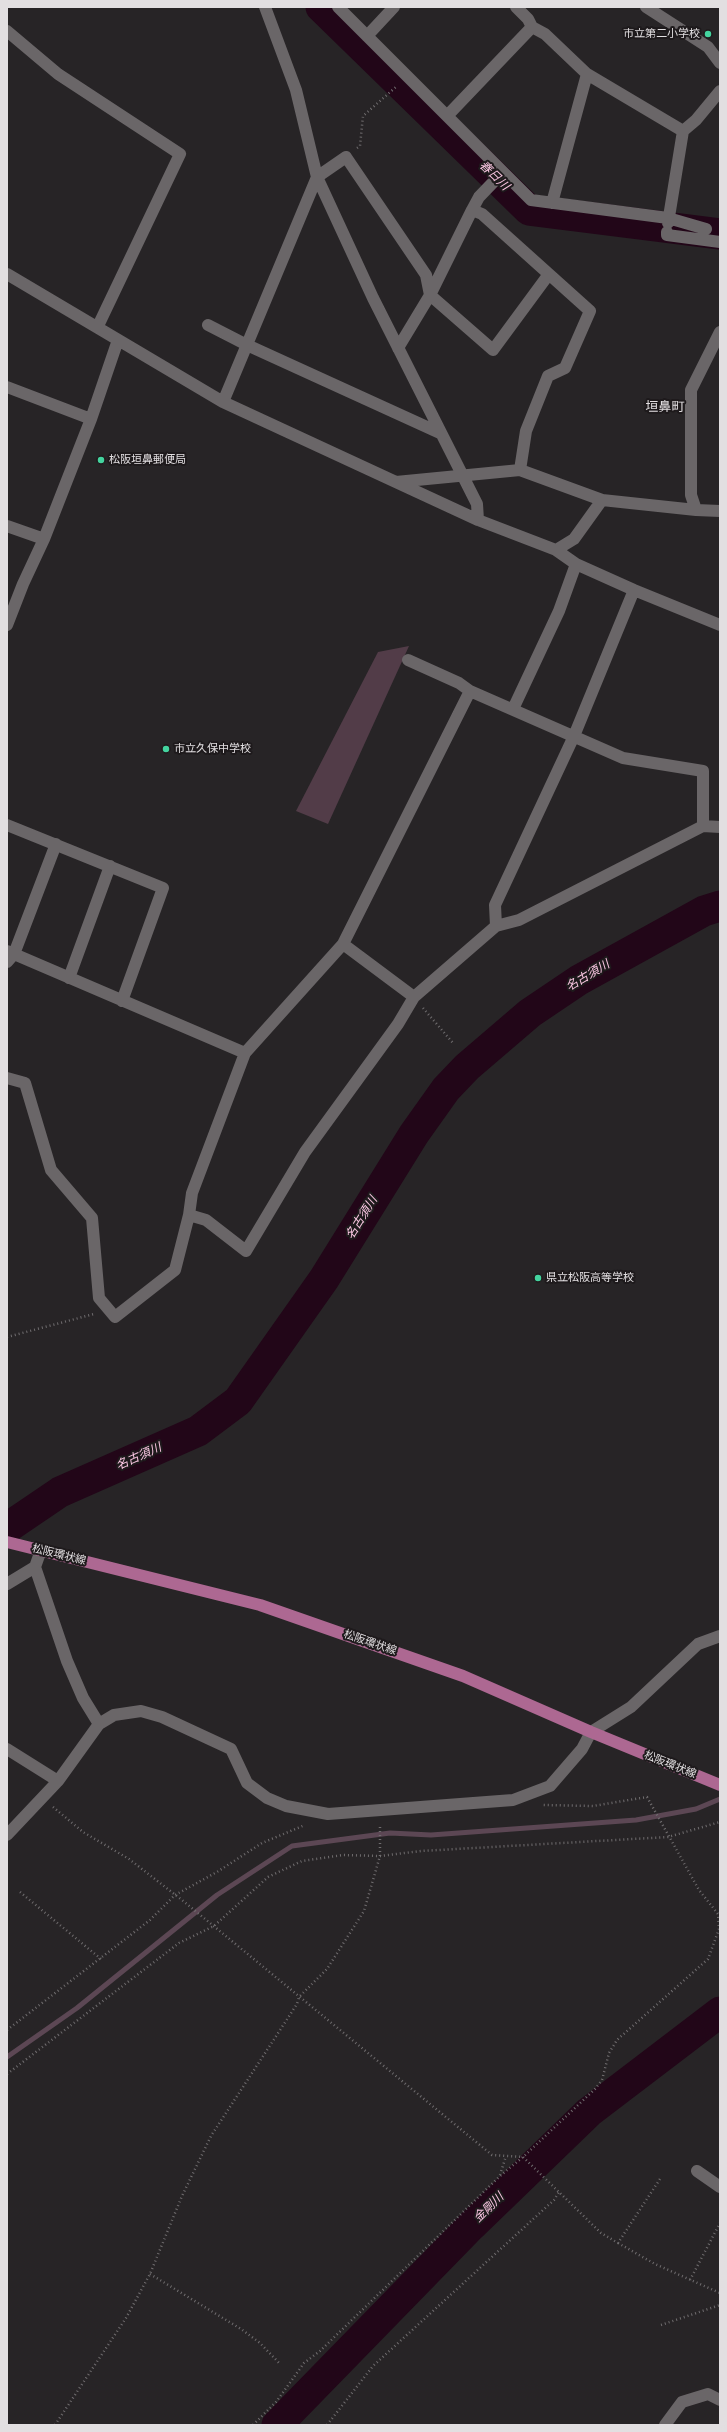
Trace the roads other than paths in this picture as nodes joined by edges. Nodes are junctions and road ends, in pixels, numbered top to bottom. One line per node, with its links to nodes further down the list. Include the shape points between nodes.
1 (265, 7): 15 (street, via 296,90)
2 (338, 7): 8 (street)
3 (394, 7): 8 (street)
4 (516, 7): 6 (street, via 528,18)
5 (646, 7): 9 (street, via 708,47)
6 (532, 27): 10 (street, via 545,34); 12 (street)
7 (7, 31): 25 (street, via 58,74 180,154)
8 (367, 36): 12 (street)
9 (720, 63)
10 (587, 74): 13 (street); 16 (street)
11 (720, 91): 13 (street, via 696,120)
12 (447, 116): 14 (street)
13 (683, 131): 18 (street)
14 (503, 172): 16 (street, via 531,200); 17 (street, via 479,197)
15 (318, 177): 23 (street, via 346,157 426,275); 28 (street); 29 (street)
16 (552, 203): 18 (street)
17 (472, 210): 22 (street, via 482,214); 23 (street)
18 (668, 225): 19 (street); 20 (street, via 667,236)
19 (706, 229)
20 (720, 242)
21 (7, 274): 25 (street)
22 (549, 274): 23 (street, via 493,350); 34 (street, via 590,311 565,368 548,376 526,431)
23 (430, 295): 29 (street)
24 (208, 325): 28 (street)
25 (98, 326): 27 (street)
26 (720, 332): 38 (street, via 691,390 691,495)
27 (118, 340): 31 (street); 32 (street)
28 (247, 345): 31 (street); 33 (street)
29 (398, 348): 33 (street)
30 (7, 387): 32 (street)
31 (223, 402): 36 (street)
32 (91, 418): 42 (street)
33 (440, 433): 35 (street)
34 (520, 470): 35 (street); 37 (street)
35 (461, 474): 36 (street); 40 (street, via 478,504)
36 (396, 482): 40 (street)
37 (602, 500): 38 (street); 43 (street, via 574,540)
38 (696, 510): 39 (street)
39 (720, 511)
40 (478, 520): 43 (street)
41 (7, 526): 42 (street)
42 (44, 540): 47 (street)
43 (556, 550): 44 (street)
44 (576, 564): 45 (street); 50 (street, via 559,611)
45 (634, 590): 46 (street); 51 (street)
46 (719, 622)
47 (7, 625)
48 (408, 660): 49 (street, via 459,683)
49 (470, 691): 50 (street); 58 (street)
50 (513, 709): 51 (street)
51 (574, 736): 53 (street, via 623,758 703,771); 57 (street, via 495,905)
52 (7, 826): 55 (street)
53 (703, 826): 54 (street); 57 (street, via 519,920)
54 (720, 827)
55 (56, 844): 56 (street); 59 (street)
56 (110, 866): 60 (street); 62 (street, via 163,888)
57 (496, 926): 61 (street)
58 (343, 944): 61 (street); 63 (street)
59 (9, 955): 60 (street)
60 (69, 978): 62 (street)
61 (414, 997): 65 (street, via 398,1024 305,1152 246,1251 206,1220)
62 (122, 1001): 63 (street)
63 (245, 1053): 65 (street, via 192,1193)
64 (7, 1078): 65 (street, via 25,1083 51,1170 92,1218 99,1298 115,1317 175,1270)
65 (189, 1215)
66 (7, 1542): 67 (main road, 松阪環状線)
67 (41, 1550): 68 (street); 72 (main road, 松阪環状線, via 260,1605 463,1676)
68 (35, 1567): 69 (street); 71 (street, via 67,1661 83,1698)
69 (7, 1584)
70 (720, 1636): 72 (street, via 698,1644 630,1707)
71 (99, 1724): 72 (street, via 114,1715 141,1712 162,1717 231,1749 247,1783 267,1798 286,1806 328,1814 513,1800 550,1786 582,1749); 74 (street)
72 (591, 1732): 75 (main road, 松阪環状線)
73 (7, 1749): 74 (street)
74 (58, 1781): 76 (street)
75 (720, 1785)
76 (7, 1835)
77 (697, 2171): 78 (street)
78 (720, 2187)
79 (720, 2400): 80 (street, via 708,2394 682,2402)
80 (665, 2425)

